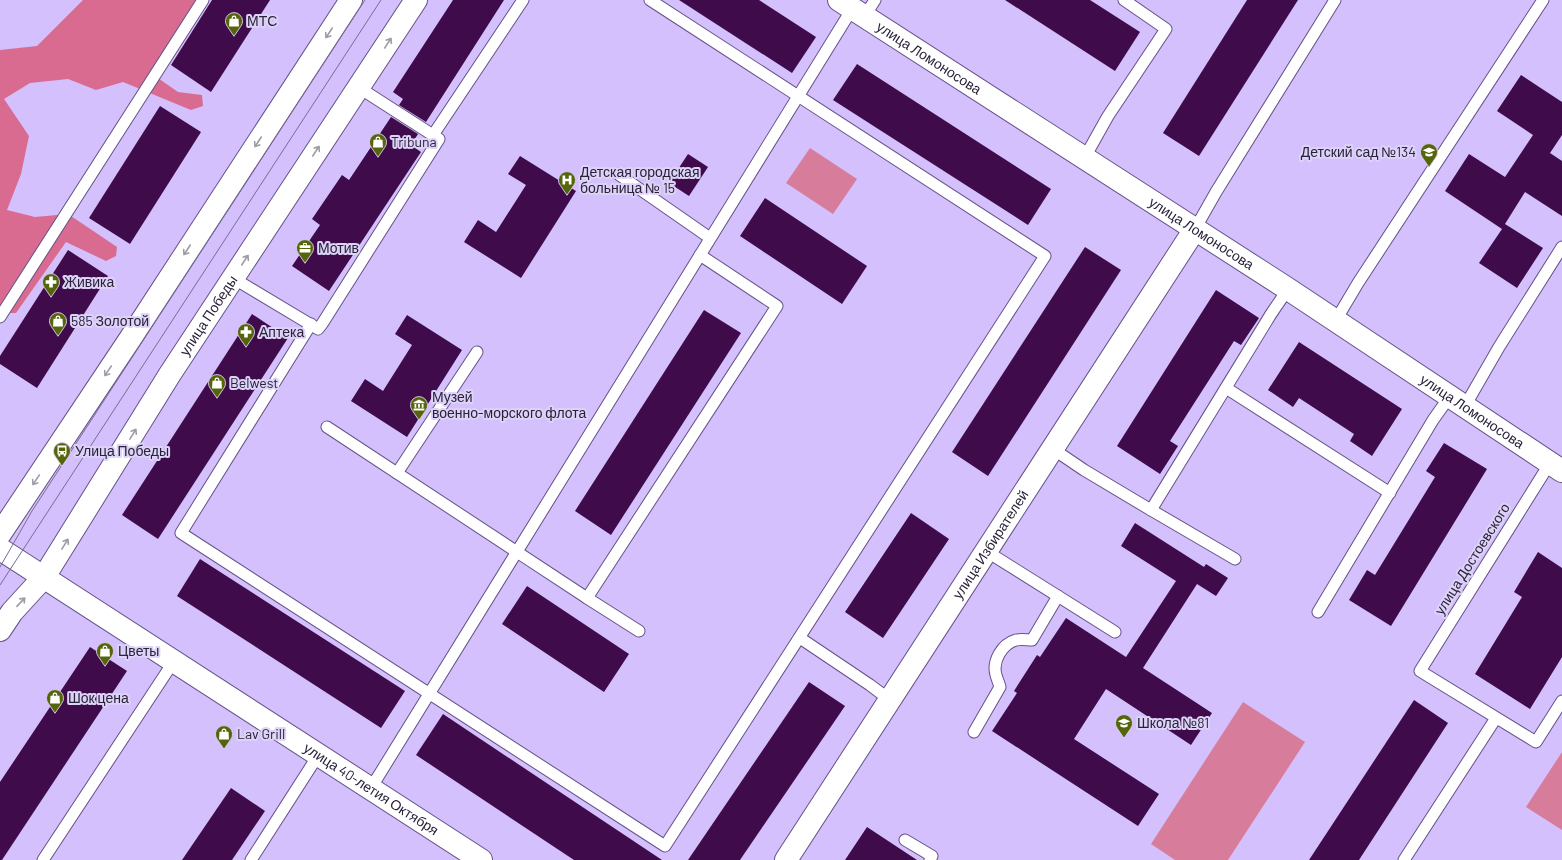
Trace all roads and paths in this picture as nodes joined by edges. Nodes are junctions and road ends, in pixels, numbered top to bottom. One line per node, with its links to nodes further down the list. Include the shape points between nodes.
1 (203, 0): 21 (lane)
2 (351, 0): 33 (main road, one-way to 33)
3 (416, 0): 10 (main road, улица Победы, one-way to 3)
4 (523, 0): 12 (lane)
5 (650, 0): 11 (lane)
6 (1124, 0): 13 (lane, via 1166,29 1108,116)
7 (1335, 0): 15 (lane)
8 (1543, 0): 22 (lane)
9 (857, 7): 11 (lane); 13 (main road, улица Ломоносова)
10 (358, 88): 12 (lane); 19 (main road, улица Победы, one-way to 10)
11 (798, 96): 16 (lane); 45 (lane, via 1045,256)
12 (433, 135): 23 (lane, via 439,139 322,324 318,329)
13 (1085, 158): 15 (main road, улица Ломоносова)
14 (618, 174): 16 (lane)
15 (1195, 229): 20 (main road, улица Ломоносова); 28 (main road, улица Избирателей)
16 (710, 238): 18 (lane)
17 (1562, 247): 26 (lane, via 1499,347)
18 (700, 255): 36 (lane); 40 (lane, via 777,306)
19 (233, 278): 23 (lane); 38 (main road, улица Победы, one-way to 19)
20 (1288, 289): 22 (main road, улица Ломоносова); 25 (lane)
21 (0, 317)
22 (1336, 320): 26 (main road, улица Ломоносова)
23 (311, 324): 47 (lane, via 181,533)
24 (477, 352): 30 (lane)
25 (1226, 388): 31 (lane); 32 (lane)
26 (1457, 401): 29 (main road, улица Ломоносова); 31 (lane, via 1433,420)
27 (327, 427): 30 (lane)
28 (1053, 448): 32 (lane, via 1084,470); 35 (main road, улица Избирателей)
29 (1556, 467): 50 (lane, улица Достоевского, via 1420,671)
30 (397, 473): 36 (lane)
31 (1390, 493): 41 (lane)
32 (1151, 510): 37 (lane)
33 (0, 534)
34 (0, 549): 38 (main road, улица 40-летия Октября)
35 (986, 551): 39 (lane); 48 (main road, улица Избирателей)
36 (517, 552): 40 (lane); 47 (lane)
37 (1235, 559)
38 (44, 577): 42 (main road, улица Победы, one-way to 38, via 12,612); 46 (main road, улица 40-летия Октября)
39 (1058, 596): 44 (lane); 51 (lane, via 1032,640 1008,643 1000,652 995,674 1000,687)
40 (587, 598): 43 (lane)
41 (1318, 612)
42 (0, 630)
43 (639, 631)
44 (1115, 632)
45 (800, 638): 47 (lane, via 665,846); 48 (lane)
46 (174, 661): 52 (main road, улица 40-летия Октября); 56 (lane)
47 (429, 694): 53 (lane)
48 (890, 700): 59 (main road, улица Избирателей)
49 (1562, 701): 50 (lane, via 1536,742)
50 (1496, 718): 60 (lane)
51 (974, 732)
52 (319, 754): 53 (main road, улица 40-летия Октября); 57 (lane)
53 (371, 788): 58 (main road, улица 40-летия Октября)
54 (905, 840): 55 (lane)
55 (934, 859)
56 (43, 860)
57 (251, 860)
58 (481, 860)
59 (786, 860)
60 (1404, 860)

